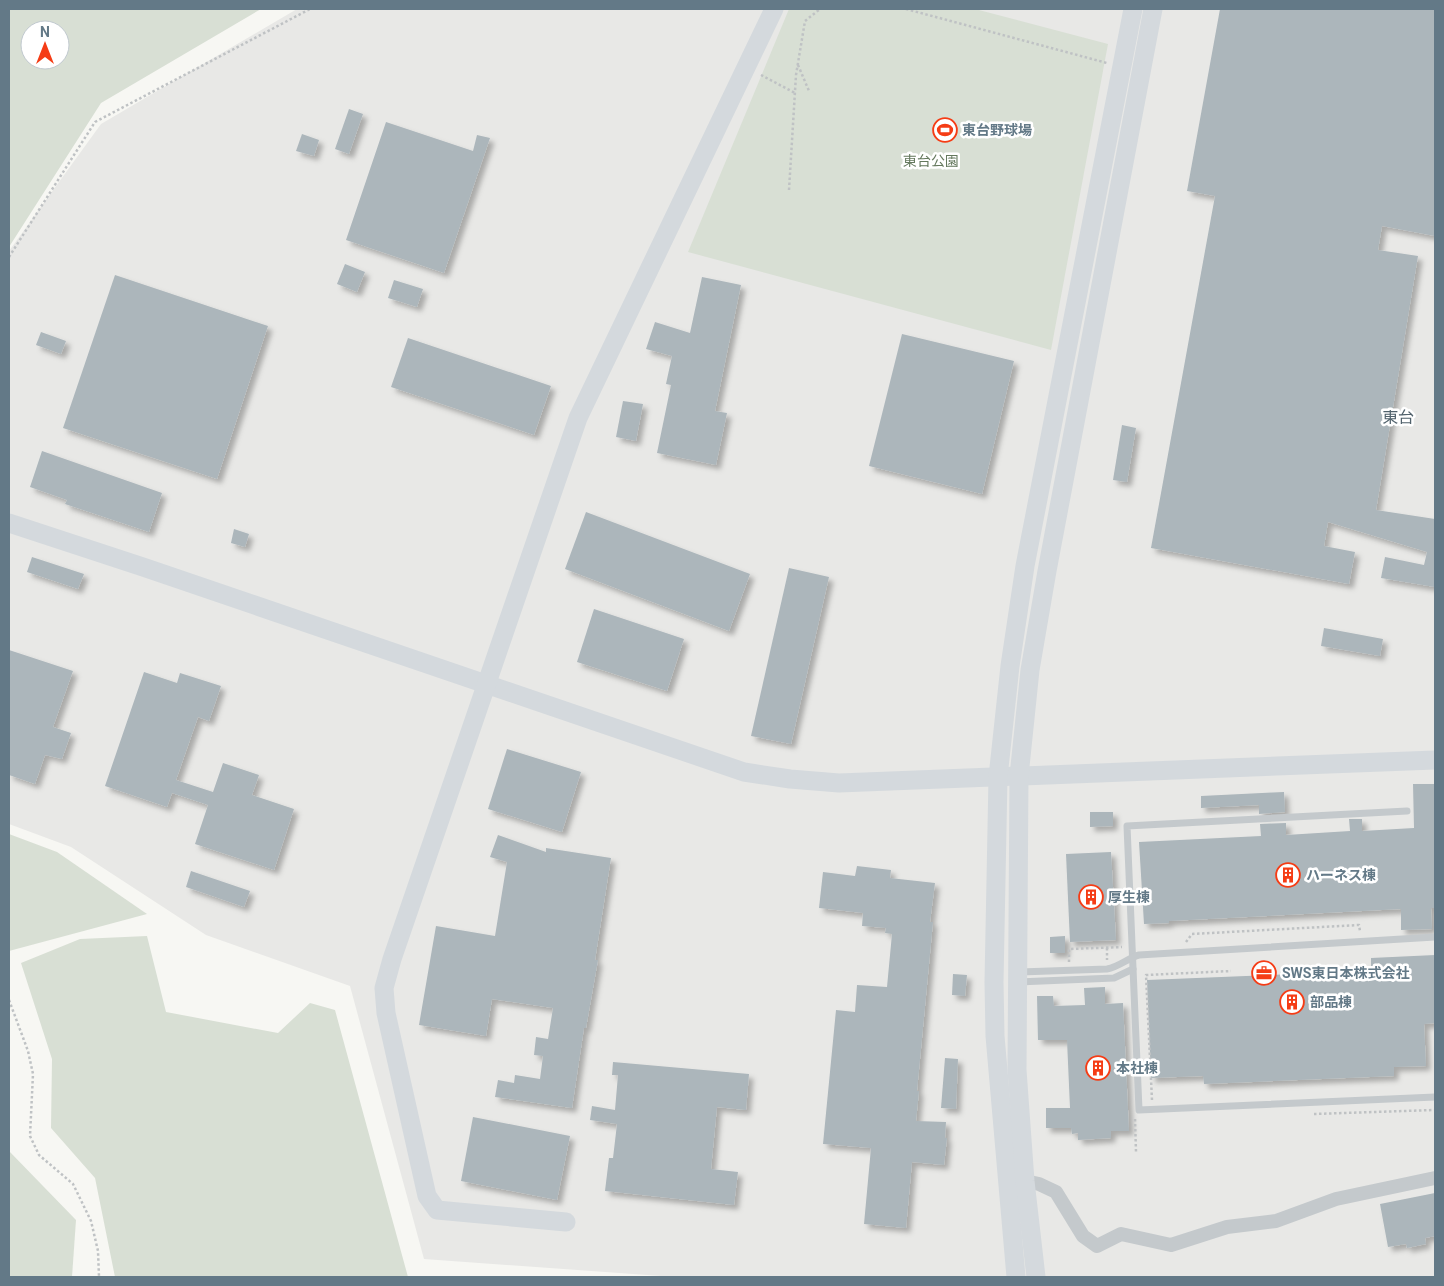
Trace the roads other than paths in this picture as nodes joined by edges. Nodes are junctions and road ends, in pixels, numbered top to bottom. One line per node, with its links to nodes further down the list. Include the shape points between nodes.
1 (774, 9): 5 (street, via 578,418)
2 (1133, 9): 8 (street, via 1025,566)
3 (1153, 9): 7 (street, via 1047,571 1030,670)
4 (9, 523): 5 (street)
5 (486, 685): 8 (street, via 744,772 839,783); 17 (street, via 392,959 384,988 386,1013 427,1196 436,1210)
6 (1435, 760): 7 (street)
7 (1019, 776): 8 (street); 13 (street)
8 (998, 777): 18 (street, via 995,1036)
9 (1406, 811): 11 (lane, via 1127,826)
10 (1435, 937): 11 (lane)
11 (1132, 957): 12 (lane); 13 (lane, via 1114,968)
12 (1133, 969): 13 (lane, via 1114,978); 14 (lane, via 1139,1110)
13 (1018, 977): 16 (street, via 1017,1070)
14 (1435, 1097)
15 (1435, 1178): 16 (street, via 1336,1199 1276,1221 1227,1227 1171,1245 1121,1234 1096,1246 1083,1236 1056,1192)
16 (1025, 1181): 19 (street)
17 (566, 1222)
18 (1016, 1277)
19 (1036, 1277)

